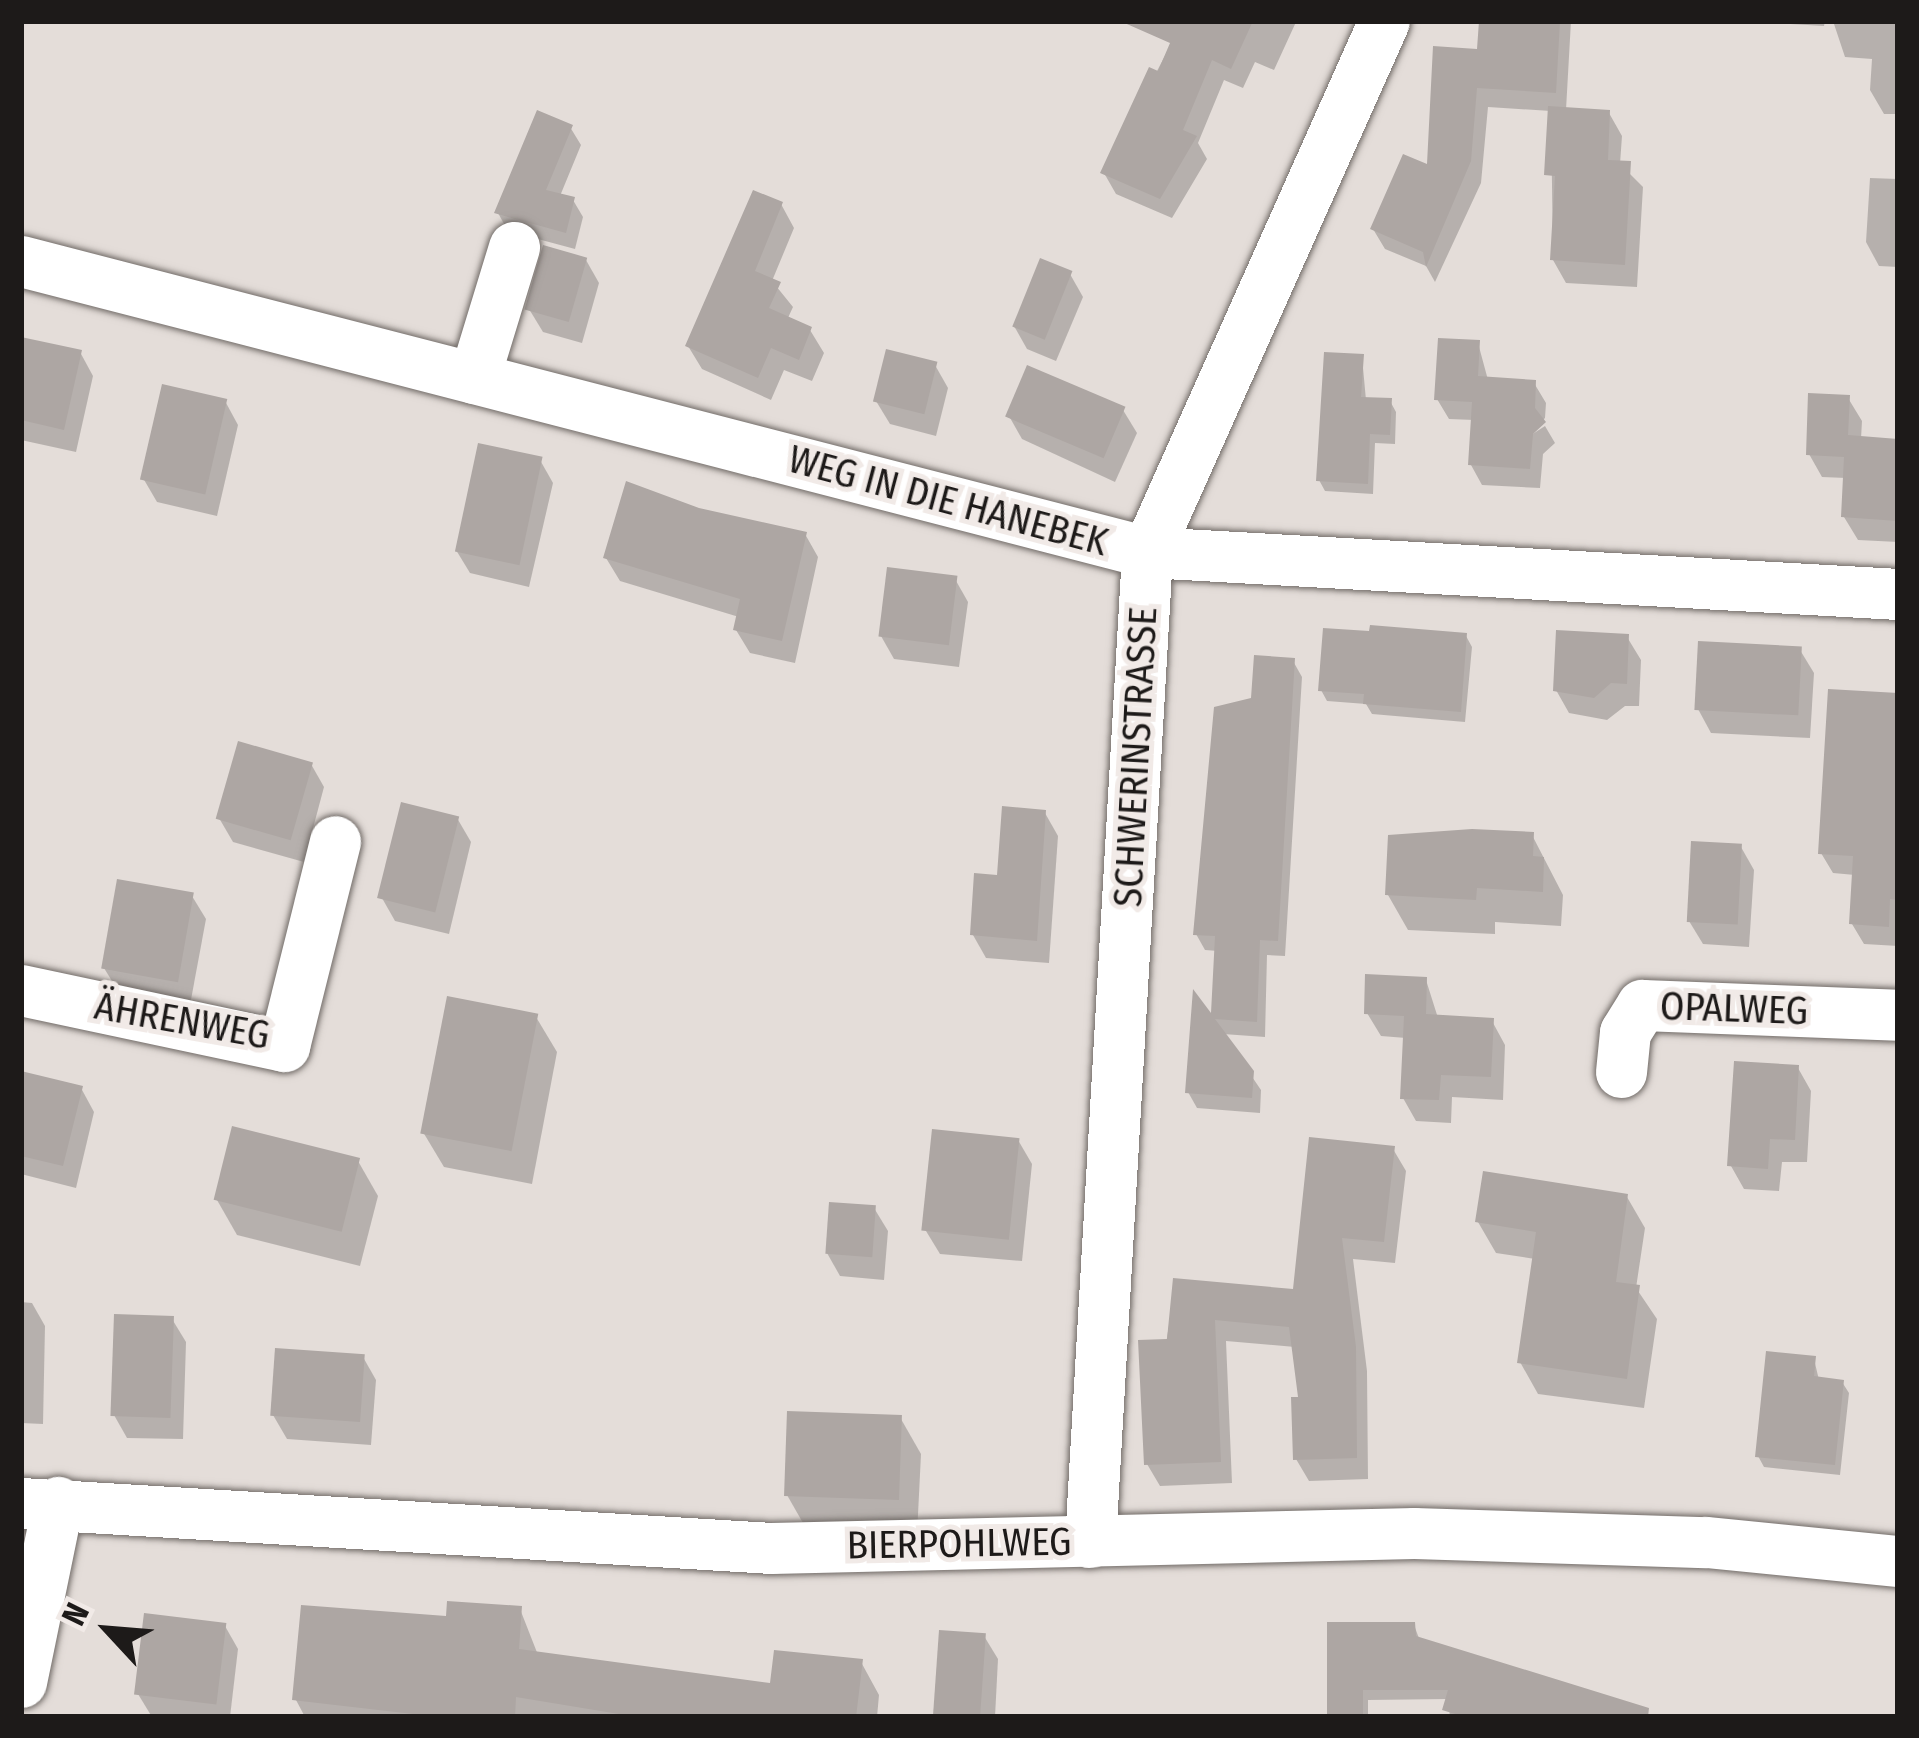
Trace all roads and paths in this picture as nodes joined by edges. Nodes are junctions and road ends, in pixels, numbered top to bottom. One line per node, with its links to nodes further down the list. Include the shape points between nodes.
1 (1384, 21): 5 (street, SCHWERINSTRASSE)
2 (514, 247): 4 (street)
3 (21, 261): 4 (street, WEG IN DIE HANEBEK)
4 (474, 378): 5 (street, WEG IN DIE HANEBEK)
5 (1147, 552): 6 (street, WEG IN DIE HANEBEK); 12 (street, SCHWERINSTRASSE)
6 (1898, 594)
7 (335, 842): 8 (street, ÄHRENWEG, via 284,1046)
8 (21, 990)
9 (1898, 1015): 10 (street, OPALWEG, via 1642,1005 1625,1033)
10 (1621, 1072)
11 (40, 1503): 12 (street, BIERPOHLWEG, via 771,1548); 14 (street)
12 (1090, 1541): 13 (street, BIERPOHLWEG, via 1414,1533 1706,1542)
13 (1898, 1562)
14 (21, 1682)

